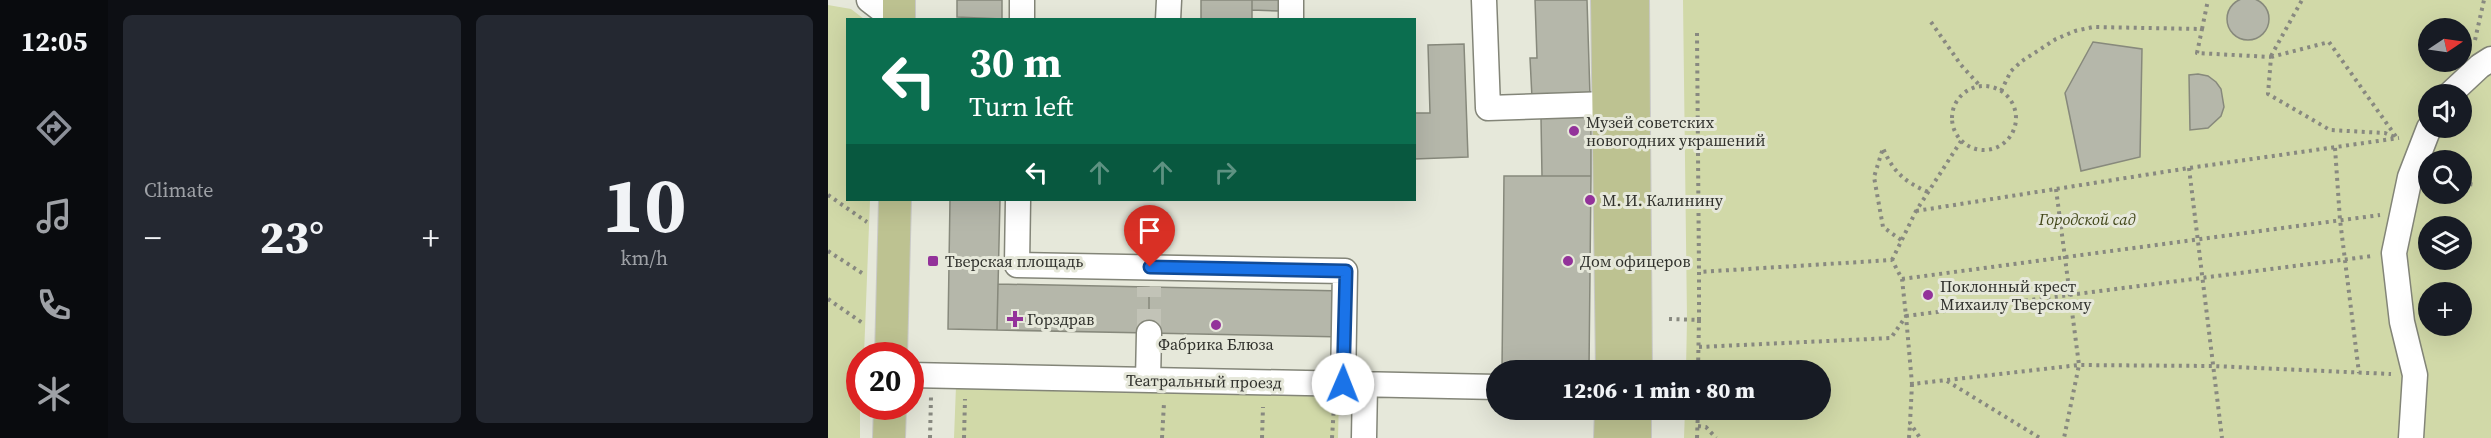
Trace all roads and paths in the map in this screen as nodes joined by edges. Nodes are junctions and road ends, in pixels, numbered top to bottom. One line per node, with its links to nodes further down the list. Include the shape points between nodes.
1 (869, 0): 11 (street)
2 (899, 0): 12 (main road)
3 (1022, 0): 13 (street)
4 (1169, 0): 14 (street)
5 (1291, 0): 15 (street)
6 (1484, 0): 24 (street, via 1488,108)
7 (1606, 0): 24 (main road)
8 (1633, 0): 63 (main road)
9 (2208, 0): 17 (path)
10 (2302, 0): 19 (path)
11 (894, 18)
12 (897, 18)
13 (1022, 18)
14 (1168, 18)
15 (1291, 18)
16 (1931, 22): 22 (path)
17 (2202, 29): 19 (path, via 2197,53); 23 (path, via 2093,27 2075,31 2022,61 2011,71)
18 (1697, 33): 49 (path)
19 (2271, 57): 27 (path, via 2268,94 2330,130 2385,133); 27 (path, via 2329,42)
20 (2491, 59): 21 (street)
21 (2461, 84)
22 (1981, 87): 23 (path); 28 (path, via 1963,95 1957,103 1953,123)
23 (2001, 91): 28 (path, via 2014,107 2015,129 2009,138 1991,150 1970,147)
24 (1608, 104): 62 (main road)
25 (2418, 133): 27 (path)
26 (2424, 138): 39 (street)
27 (2397, 139): 29 (path)
28 (1961, 141): 34 (path)
29 (2335, 147): 30 (path); 40 (path)
30 (2189, 168): 33 (path); 43 (path)
31 (2472, 184): 32 (path)
32 (2476, 185)
33 (2056, 189): 38 (path); 46 (path)
34 (1928, 192): 38 (path); 42 (path, via 1909,184 1890,164 1883,148 1874,177 1879,212 1883,228)
35 (828, 195): 41 (path)
36 (895, 201): 60 (main road)
37 (1018, 201): 72 (street, via 1017,265 1150,277 1346,271)
38 (1916, 212): 42 (path)
39 (2401, 212): 40 (path); 45 (street)
40 (2340, 220): 43 (path); 47 (path)
41 (869, 223)
42 (1901, 240): 48 (path)
43 (2198, 240): 46 (path); 51 (path)
44 (828, 251): 50 (path)
45 (2394, 253): 47 (path); 69 (street, via 2402,322)
46 (2065, 258): 52 (path); 53 (path)
47 (2345, 259): 51 (path); 67 (path)
48 (1892, 260): 49 (path); 52 (path)
49 (1699, 272): 57 (path)
50 (867, 277)
51 (2204, 278): 53 (path); 66 (path)
52 (1902, 279): 55 (path)
53 (2070, 295): 55 (path); 65 (path)
54 (828, 299): 58 (path)
55 (1906, 316): 61 (path, via 1891,338); 73 (path)
56 (1668, 319): 57 (path)
57 (1699, 320): 61 (path)
58 (864, 324)
59 (1149, 333): 70 (street)
60 (891, 342)
61 (1699, 347): 64 (path)
62 (1612, 360)
63 (1636, 360)
64 (1698, 360)
65 (2079, 365): 66 (path); 71 (path); 97 (path)
66 (2213, 366): 67 (path); 98 (path)
67 (2359, 373): 69 (path)
68 (924, 375): 70 (street, Театральный проезд)
69 (2415, 375): 99 (street)
70 (1148, 380): 72 (street, Театральный проезд)
71 (1947, 381): 73 (path); 96 (path)
72 (1354, 384): 74 (street, Театральный проезд); 89 (path, via 1333,410); 90 (street)
73 (1912, 384): 82 (path)
74 (1486, 387)
75 (924, 396): 86 (path)
76 (965, 399): 87 (path)
77 (1263, 408): 88 (path)
78 (890, 420): 85 (main road)
79 (1611, 420): 91 (main road)
80 (1635, 420): 92 (main road)
81 (1698, 420): 83 (path)
82 (1910, 423): 94 (path); 95 (path)
83 (1698, 426): 84 (path, via 1706,427); 93 (path)
84 (1715, 437)
85 (889, 438)
86 (930, 438)
87 (964, 438)
88 (1262, 438)
89 (1332, 438)
90 (1364, 438)
91 (1610, 438)
92 (1635, 438)
93 (1697, 438)
94 (1909, 438)
95 (1920, 438)
96 (2040, 438)
97 (2064, 438)
98 (2222, 438)
99 (2411, 438)

